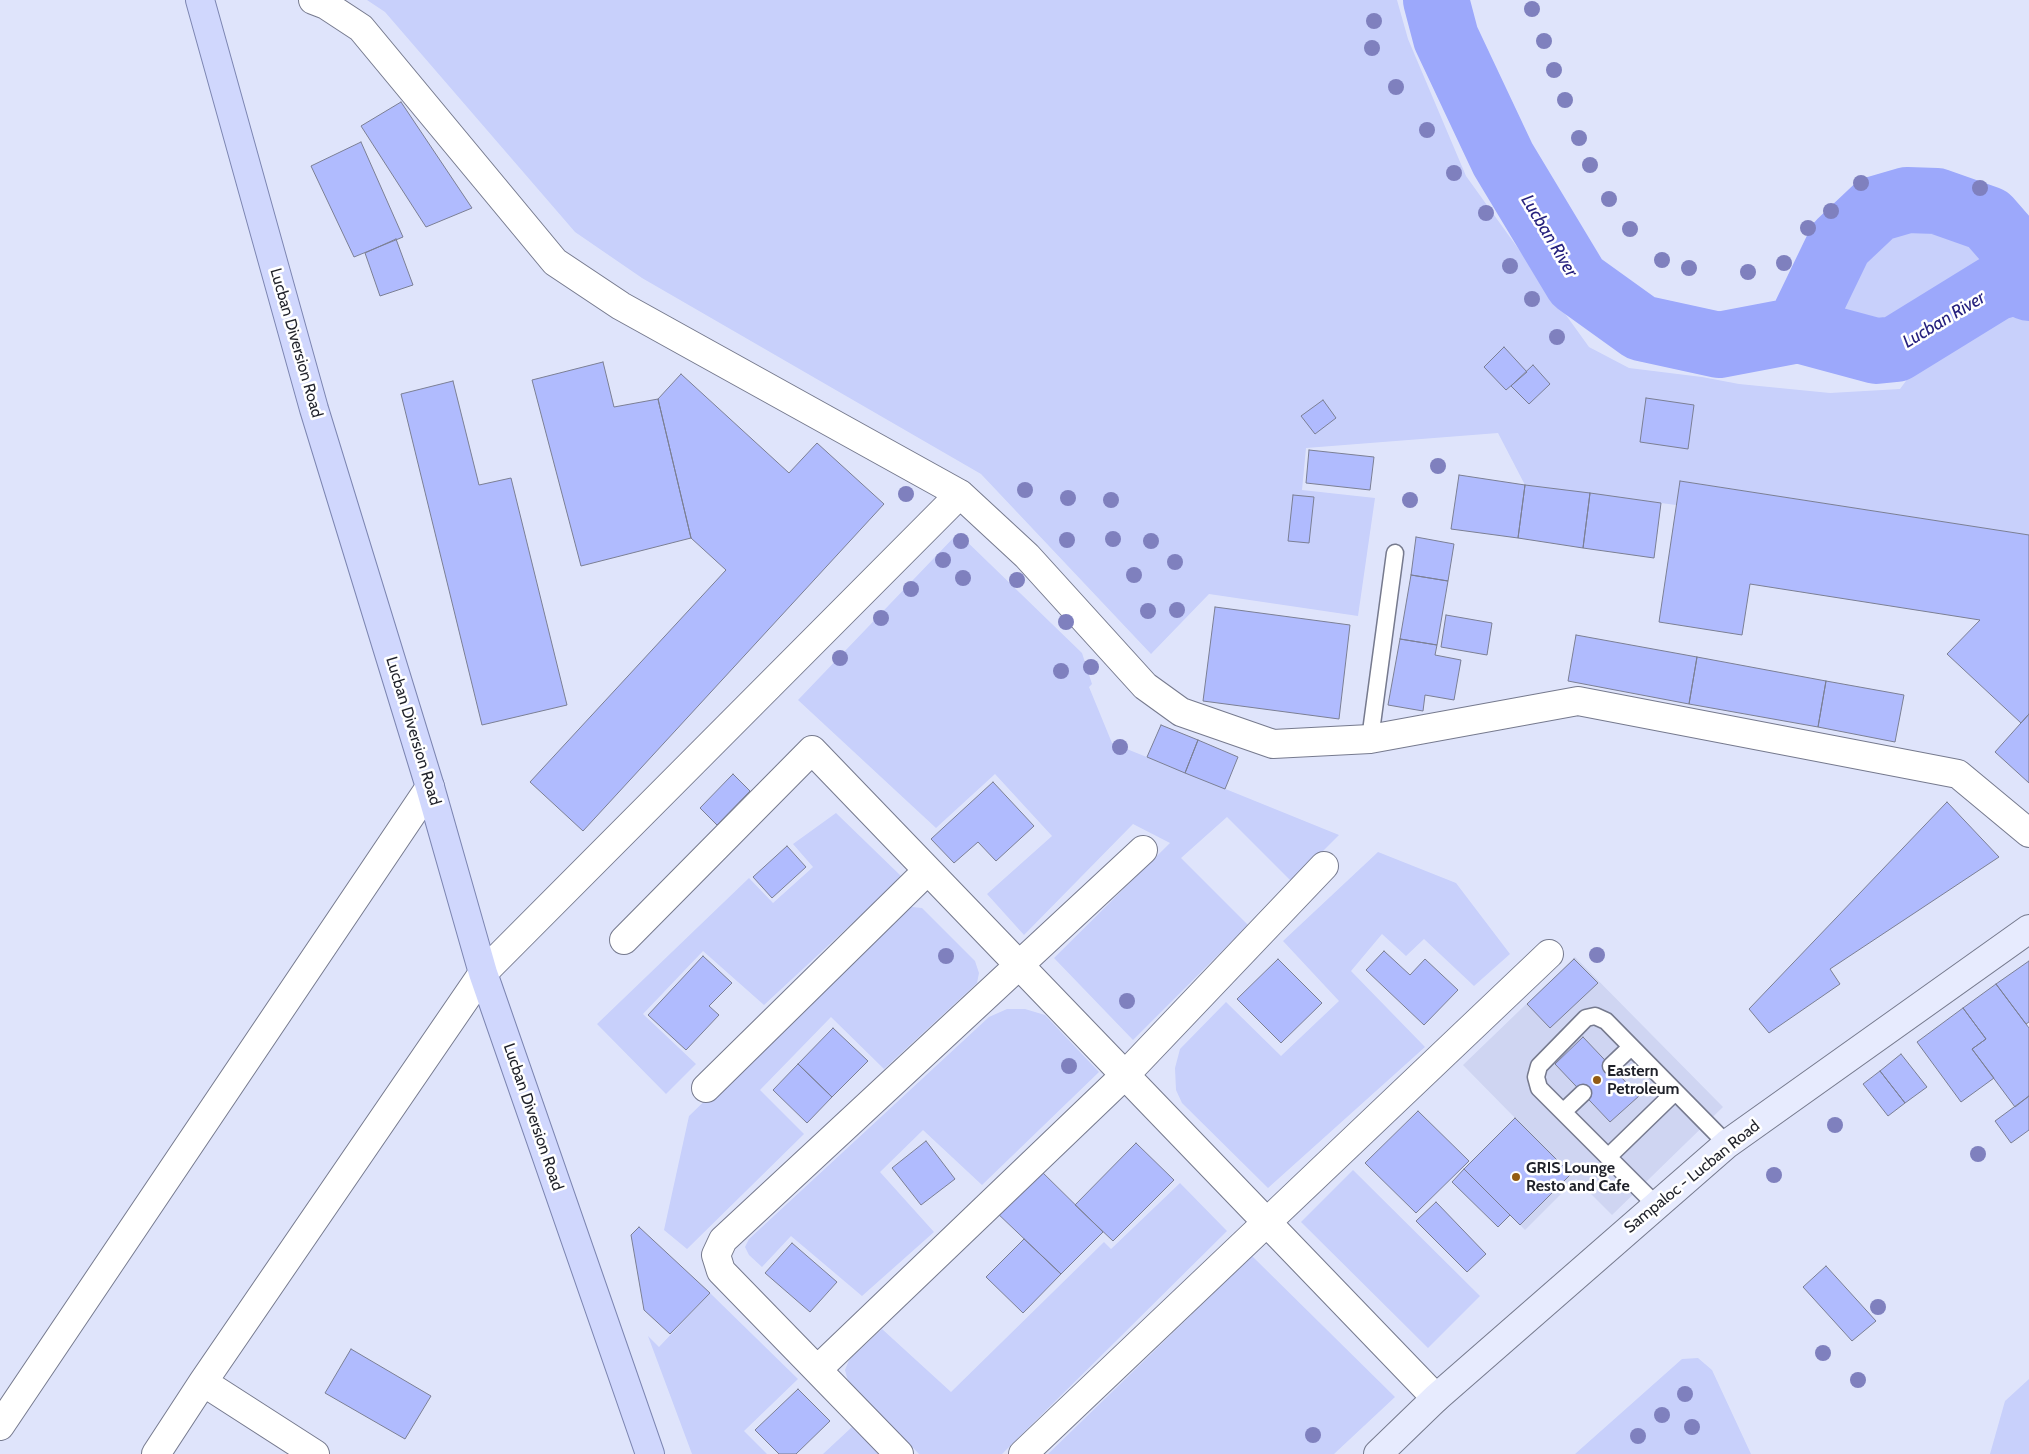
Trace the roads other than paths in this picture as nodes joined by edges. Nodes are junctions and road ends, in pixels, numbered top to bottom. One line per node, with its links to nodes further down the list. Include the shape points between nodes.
1 (200, 0): 6 (main road, Lucban Diversion Road, via 314,409)
2 (313, 0): 3 (street, via 361,28 555,262 621,306)
3 (960, 494): 5 (street, via 1027,556 1145,686 1181,712 1273,744); 15 (street)
4 (1395, 553): 5 (lane)
5 (1370, 739): 7 (street, via 1578,701 1958,774)
6 (430, 786): 15 (main road, Lucban Diversion Road); 30 (street)
7 (2029, 833)
8 (1143, 850): 14 (street)
9 (1324, 866): 18 (street)
10 (928, 871): 12 (street, via 812,750); 14 (street); 19 (street)
11 (2029, 929): 23 (main road, Sampaloc - Lucban Road)
12 (624, 940)
13 (1548, 954): 26 (street)
14 (1019, 966): 18 (street); 27 (street, via 723,1240 716,1255 721,1272)
15 (483, 973): 28 (street); 33 (main road, Lucban Diversion Road)
16 (1631, 1047): 17 (lane); 20 (lane); 22 (lane, via 1606,1021 1595,1016 1586,1018 1539,1066 1536,1077 1539,1088)
17 (1611, 1066)
18 (1125, 1075): 26 (street); 27 (street)
19 (706, 1088)
20 (1675, 1092): 23 (lane); 24 (lane)
21 (1583, 1093): 22 (lane)
22 (1563, 1112): 24 (lane)
23 (1727, 1144): 25 (main road, Sampaloc - Lucban Road)
24 (1608, 1157): 25 (lane)
25 (1656, 1205): 29 (main road, Sampaloc - Lucban Road)
26 (1267, 1222): 29 (street); 35 (street)
27 (818, 1369): 34 (street)
28 (203, 1382): 31 (street); 32 (street)
29 (1436, 1398): 36 (main road, Sampaloc - Lucban Road)
30 (0, 1426)
31 (156, 1454)
32 (315, 1454)
33 (650, 1454)
34 (899, 1454)
35 (1023, 1454)
36 (1378, 1454)

